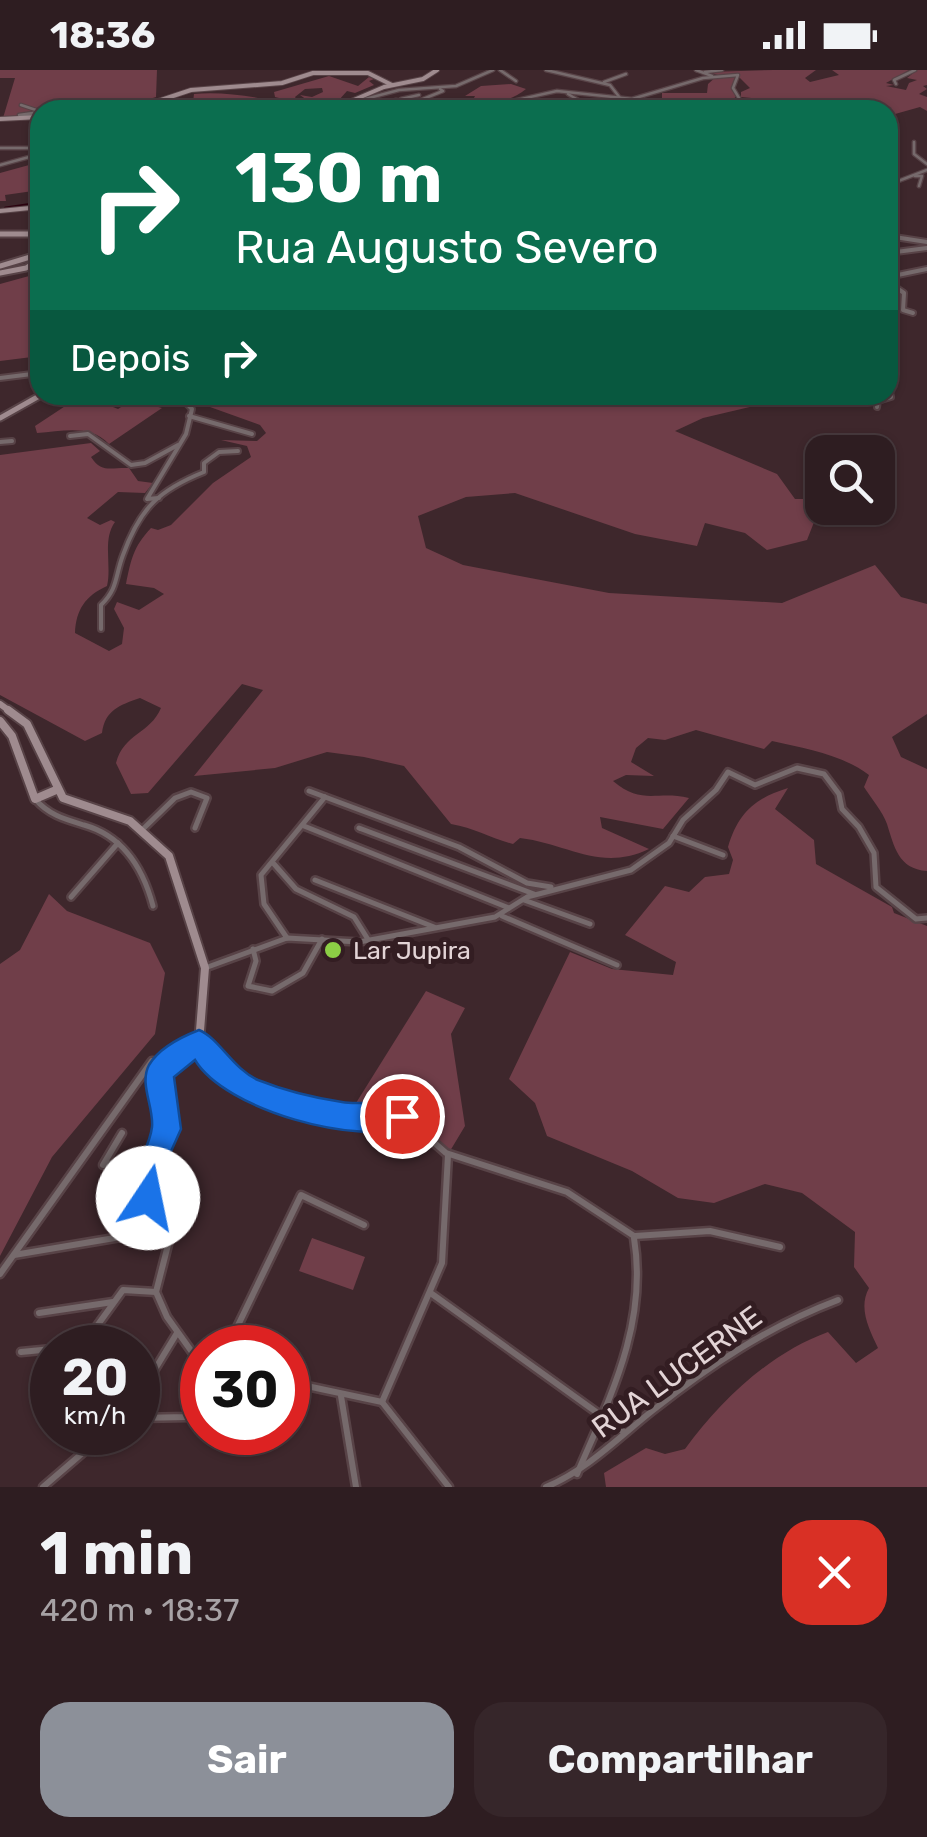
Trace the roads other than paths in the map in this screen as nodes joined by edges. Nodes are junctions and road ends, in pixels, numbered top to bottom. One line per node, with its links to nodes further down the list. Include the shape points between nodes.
1 (347, 70): 11 (street)
2 (437, 70): 16 (street)
3 (493, 70): 18 (street)
4 (500, 70): 14 (street)
5 (546, 70): 15 (street)
6 (696, 70): 10 (street)
7 (725, 70): 8 (street); 10 (street)
8 (741, 70)
9 (915, 70): 17 (street)
10 (705, 72): 13 (street)
11 (340, 73): 16 (street, via 368,73); 22 (street, via 191,90)
12 (626, 74): 15 (street)
13 (715, 76): 21 (street); 29 (street, via 738,76)
14 (516, 81)
15 (602, 83): 21 (street)
16 (392, 84): 23 (street)
17 (896, 84)
18 (437, 89): 24 (street); 26 (street, via 443,91)
19 (559, 91): 21 (street); 27 (street); 28 (street)
20 (419, 95): 25 (street)
21 (621, 99)
22 (162, 100)
23 (355, 100)
24 (362, 100)
25 (398, 100)
26 (420, 100)
27 (507, 100)
28 (582, 100)
29 (736, 100)
30 (21, 106): 31 (street)
31 (30, 110)
32 (30, 115): 33 (street)
33 (0, 119)
34 (914, 142): 39 (street, via 914,154)
35 (0, 148): 36 (street)
36 (30, 148)
37 (30, 156): 38 (street)
38 (0, 164)
39 (927, 167): 40 (street)
40 (902, 179): 41 (street); 42 (street, via 922,176)
41 (898, 181)
42 (919, 186)
43 (30, 206): 44 (street)
44 (0, 210)
45 (0, 234): 46 (street)
46 (30, 234)
47 (898, 238): 48 (street)
48 (927, 242)
49 (927, 248): 50 (street)
50 (898, 252)
51 (30, 257): 53 (street)
52 (30, 264): 53 (street, via 22,270)
53 (0, 268)
54 (927, 269): 55 (street)
55 (898, 275)
56 (898, 287): 57 (street, via 904,310)
57 (913, 314)
58 (30, 374): 59 (street)
59 (0, 378)
60 (30, 401): 63 (street)
61 (188, 405): 62 (street)
62 (189, 416): 64 (street); 68 (street)
63 (0, 418)
64 (252, 434)
65 (70, 436): 68 (street, via 88,434 130,465)
66 (12, 441): 67 (street)
67 (0, 442)
68 (181, 444): 70 (street, via 147,500)
69 (238, 451): 70 (street, via 210,456 202,473 176,481)
70 (159, 498): 71 (street, via 122,556 114,592 101,605)
71 (101, 629)
72 (0, 704): 74 (street, via 28,724)
73 (1, 722): 77 (street)
74 (56, 790): 77 (street); 81 (street)
75 (309, 791): 76 (street)
76 (325, 797): 78 (street); 87 (street, via 459,847 527,883)
77 (35, 799): 83 (street, via 49,815 105,832)
78 (304, 826): 85 (street); 92 (street)
79 (195, 828): 81 (street, via 208,803 205,795 191,792 175,798)
80 (360, 828): 88 (street)
81 (142, 830): 102 (street, via 173,864)
82 (672, 836): 84 (street); 87 (street, via 631,870); 94 (street, via 725,772 755,784 797,768 819,771 874,853 876,887 916,920)
83 (118, 843): 89 (street); 91 (street, via 148,882)
84 (723, 855)
85 (274, 864): 97 (street, via 263,868 259,889); 99 (street, via 296,889 354,917)
86 (316, 880): 96 (street)
87 (568, 886): 88 (street)
88 (536, 894): 90 (street)
89 (71, 897)
90 (521, 899): 92 (street); 95 (street)
91 (154, 906)
92 (508, 908): 93 (street)
93 (502, 916): 96 (street); 101 (street)
94 (927, 918)
95 (590, 924)
96 (436, 928): 99 (street)
97 (287, 938): 98 (street); 100 (street)
98 (322, 938): 99 (street); 100 (street, via 312,959 277,993 248,986)
99 (369, 941)
100 (253, 949): 102 (street)
101 (616, 964)
102 (205, 968): 103 (street)
103 (199, 1043): 104 (street); 107 (street, via 209,1059 255,1093 344,1116 402,1116)
104 (168, 1062): 106 (street, via 159,1080 166,1129); 112 (street, via 152,1061)
105 (122, 1132): 106 (street, via 103,1164)
106 (155, 1154): 109 (street, via 148,1198)
107 (448, 1155): 110 (street, via 554,1186); 115 (street, via 446,1242)
108 (364, 1226): 120 (street, via 302,1195)
109 (162, 1230): 112 (street); 114 (street, via 168,1253)
110 (634, 1236): 111 (street, via 710,1231); 129 (street, via 641,1304)
111 (780, 1247)
112 (14, 1255): 113 (street)
113 (0, 1274)
114 (156, 1292): 117 (street, via 127,1288); 121 (street)
115 (432, 1294): 128 (street); 129 (street)
116 (838, 1300): 130 (street, RUA LUCERNE, via 770,1330)
117 (114, 1302): 118 (street); 119 (street)
118 (38, 1314)
119 (97, 1325)
120 (237, 1325)
121 (176, 1333): 122 (street); 125 (street)
122 (180, 1338)
123 (30, 1351): 124 (street)
124 (21, 1352)
125 (160, 1360)
126 (310, 1388): 127 (street)
127 (340, 1396): 128 (street); 134 (street)
128 (382, 1402): 135 (street)
129 (600, 1416): 130 (street); 132 (street)
130 (624, 1432): 132 (street, RUA LUCERNE)
131 (80, 1455): 133 (street)
132 (576, 1476): 136 (street, RUA LUCERNE)
133 (43, 1487)
134 (356, 1487)
135 (449, 1487)
136 (546, 1487)

